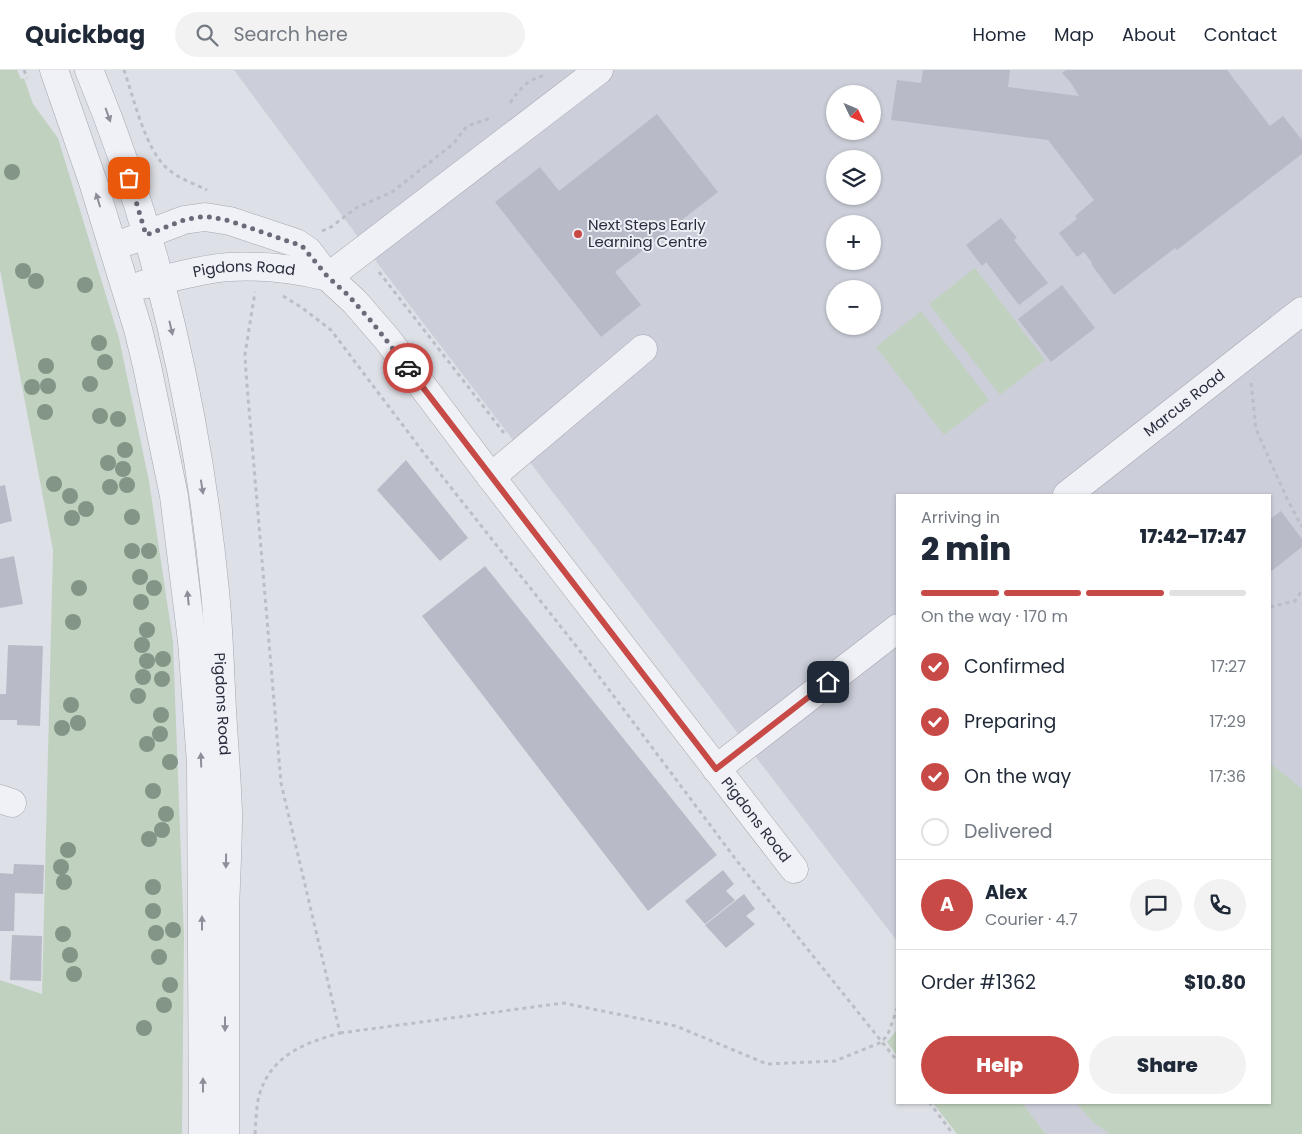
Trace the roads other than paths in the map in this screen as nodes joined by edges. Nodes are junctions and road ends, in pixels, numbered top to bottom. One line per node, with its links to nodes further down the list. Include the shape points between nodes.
1 (54, 70): 5 (street, Pigdons Road, one-way to 1)
2 (89, 70): 4 (street, Pigdons Road, one-way to 4, via 108,116)
3 (599, 70): 6 (street)
4 (146, 235): 5 (street, Pigdons Road); 6 (street, Pigdons Road, via 192,218 217,218 302,246); 7 (street, Pigdons Road)
5 (113, 247): 8 (street, Pigdons Road)
6 (328, 277): 7 (street, Pigdons Road, via 251,266 218,268); 11 (street, Pigdons Road, via 387,339)
7 (159, 280): 8 (street, Pigdons Road); 17 (street, Pigdons Road, one-way to 17, via 187,399 203,492 218,623 228,812)
8 (126, 289): 16 (street, Pigdons Road, one-way to 8, via 201,763 192,641 174,496 147,366)
9 (1302, 311): 12 (street, Marcus Road)
10 (643, 349): 11 (street)
11 (491, 477): 14 (street, Pigdons Road)
12 (1068, 494)
13 (896, 630): 14 (street)
14 (716, 769): 15 (street, Pigdons Road)
15 (794, 869)
16 (204, 1134)
17 (225, 1134)

